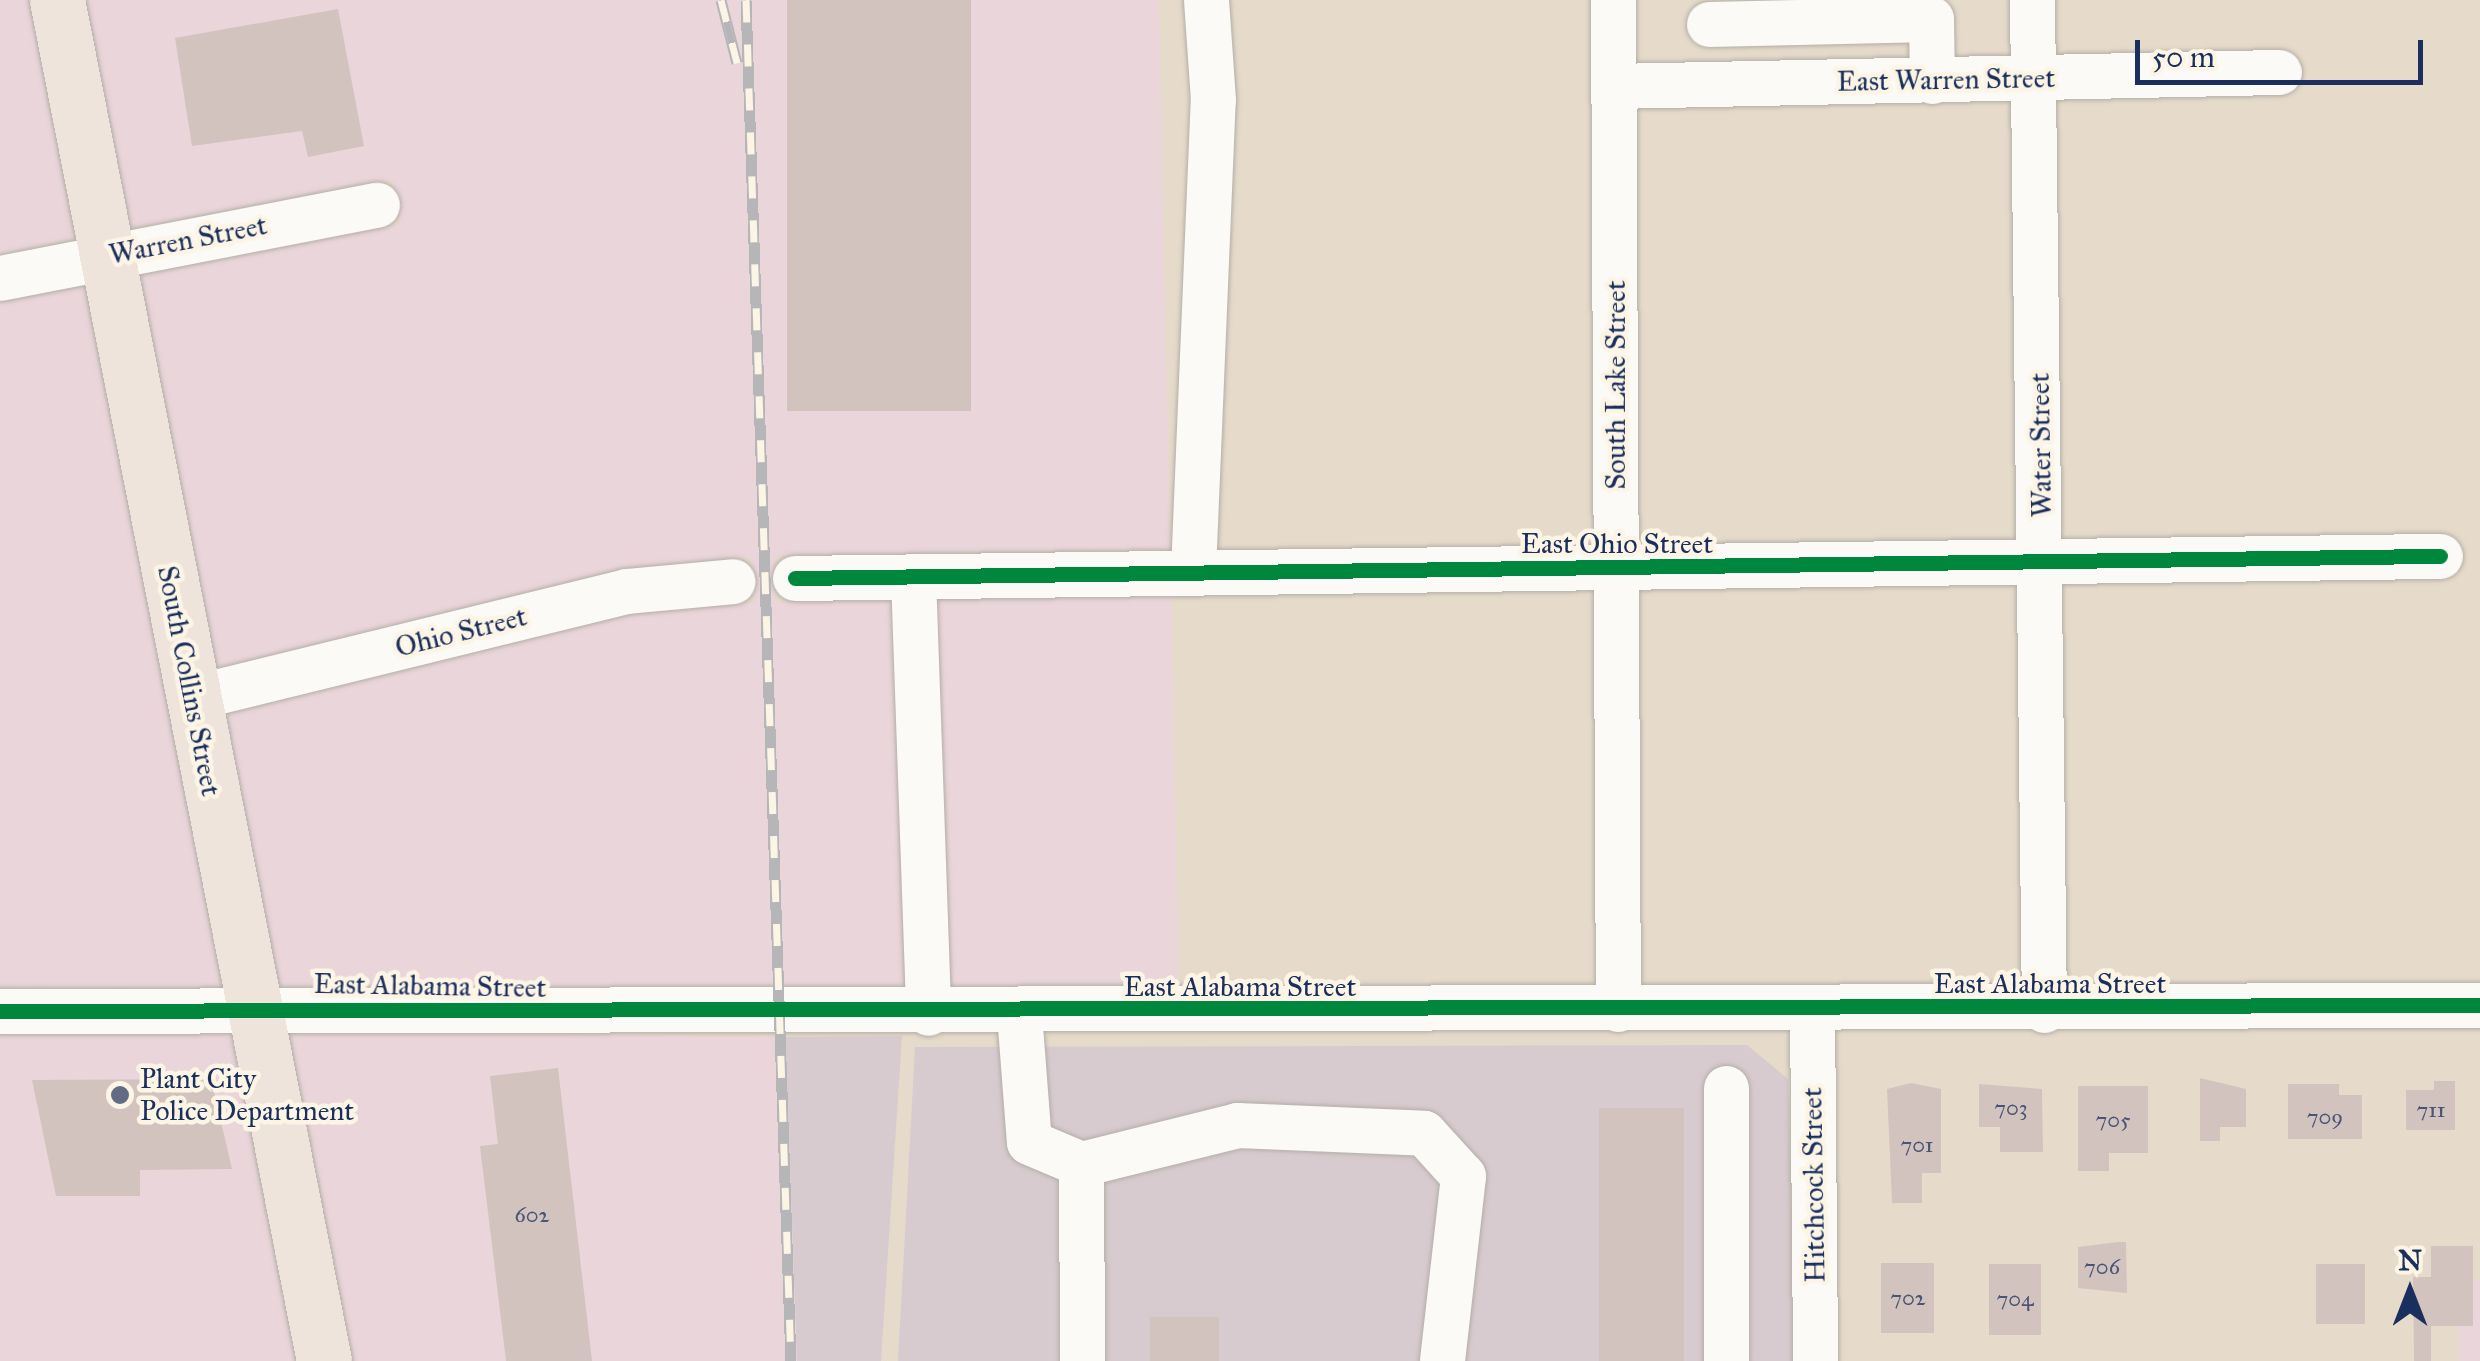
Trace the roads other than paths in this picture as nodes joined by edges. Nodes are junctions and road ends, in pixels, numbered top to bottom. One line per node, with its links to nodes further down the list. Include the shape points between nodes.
1 (57, 0): 11 (main road, South Collins Street)
2 (1206, 0): 16 (street, via 1213,100)
3 (1613, 0): 9 (street, South Lake Street)
4 (2032, 0): 7 (street, Water Street)
5 (1708, 24): 8 (street, via 1930,19)
6 (2279, 72): 7 (street, East Warren Street)
7 (2034, 79): 8 (street, East Warren Street); 14 (street, Water Street)
8 (1932, 80): 9 (street, East Warren Street)
9 (1614, 86): 15 (street, South Lake Street)
10 (376, 205): 11 (street, Warren Street)
11 (106, 255): 12 (street, Warren Street); 20 (main road, South Collins Street)
12 (0, 278)
13 (2440, 556): 14 (street, East Ohio Street)
14 (2043, 566): 15 (street, East Ohio Street); 25 (street, Water Street)
15 (1618, 569): 16 (street, East Ohio Street); 24 (street, South Lake Street)
16 (1193, 570): 17 (street, East Ohio Street)
17 (912, 576): 18 (street, East Ohio Street); 27 (street)
18 (795, 578)
19 (733, 582): 20 (street, Ohio Street, via 626,591)
20 (192, 698): 22 (main road, South Collins Street)
21 (2480, 1005): 25 (street, East Alabama Street)
22 (257, 1009): 26 (street, East Alabama Street); 27 (street, East Alabama Street); 31 (main road, South Collins Street)
23 (1812, 1009): 24 (street, East Alabama Street); 25 (street, East Alabama Street); 35 (street, Hitchcock Street)
24 (1618, 1010): 28 (street, East Alabama Street)
25 (2044, 1010)
26 (0, 1012)
27 (928, 1013): 28 (street, East Alabama Street)
28 (1019, 1013): 30 (street, via 1030,1142)
29 (1726, 1088): 34 (street)
30 (1081, 1164): 32 (street); 33 (street, via 1237,1125 1424,1133 1463,1176)
31 (324, 1361)
32 (1082, 1361)
33 (1442, 1361)
34 (1726, 1361)
35 (1816, 1361)

